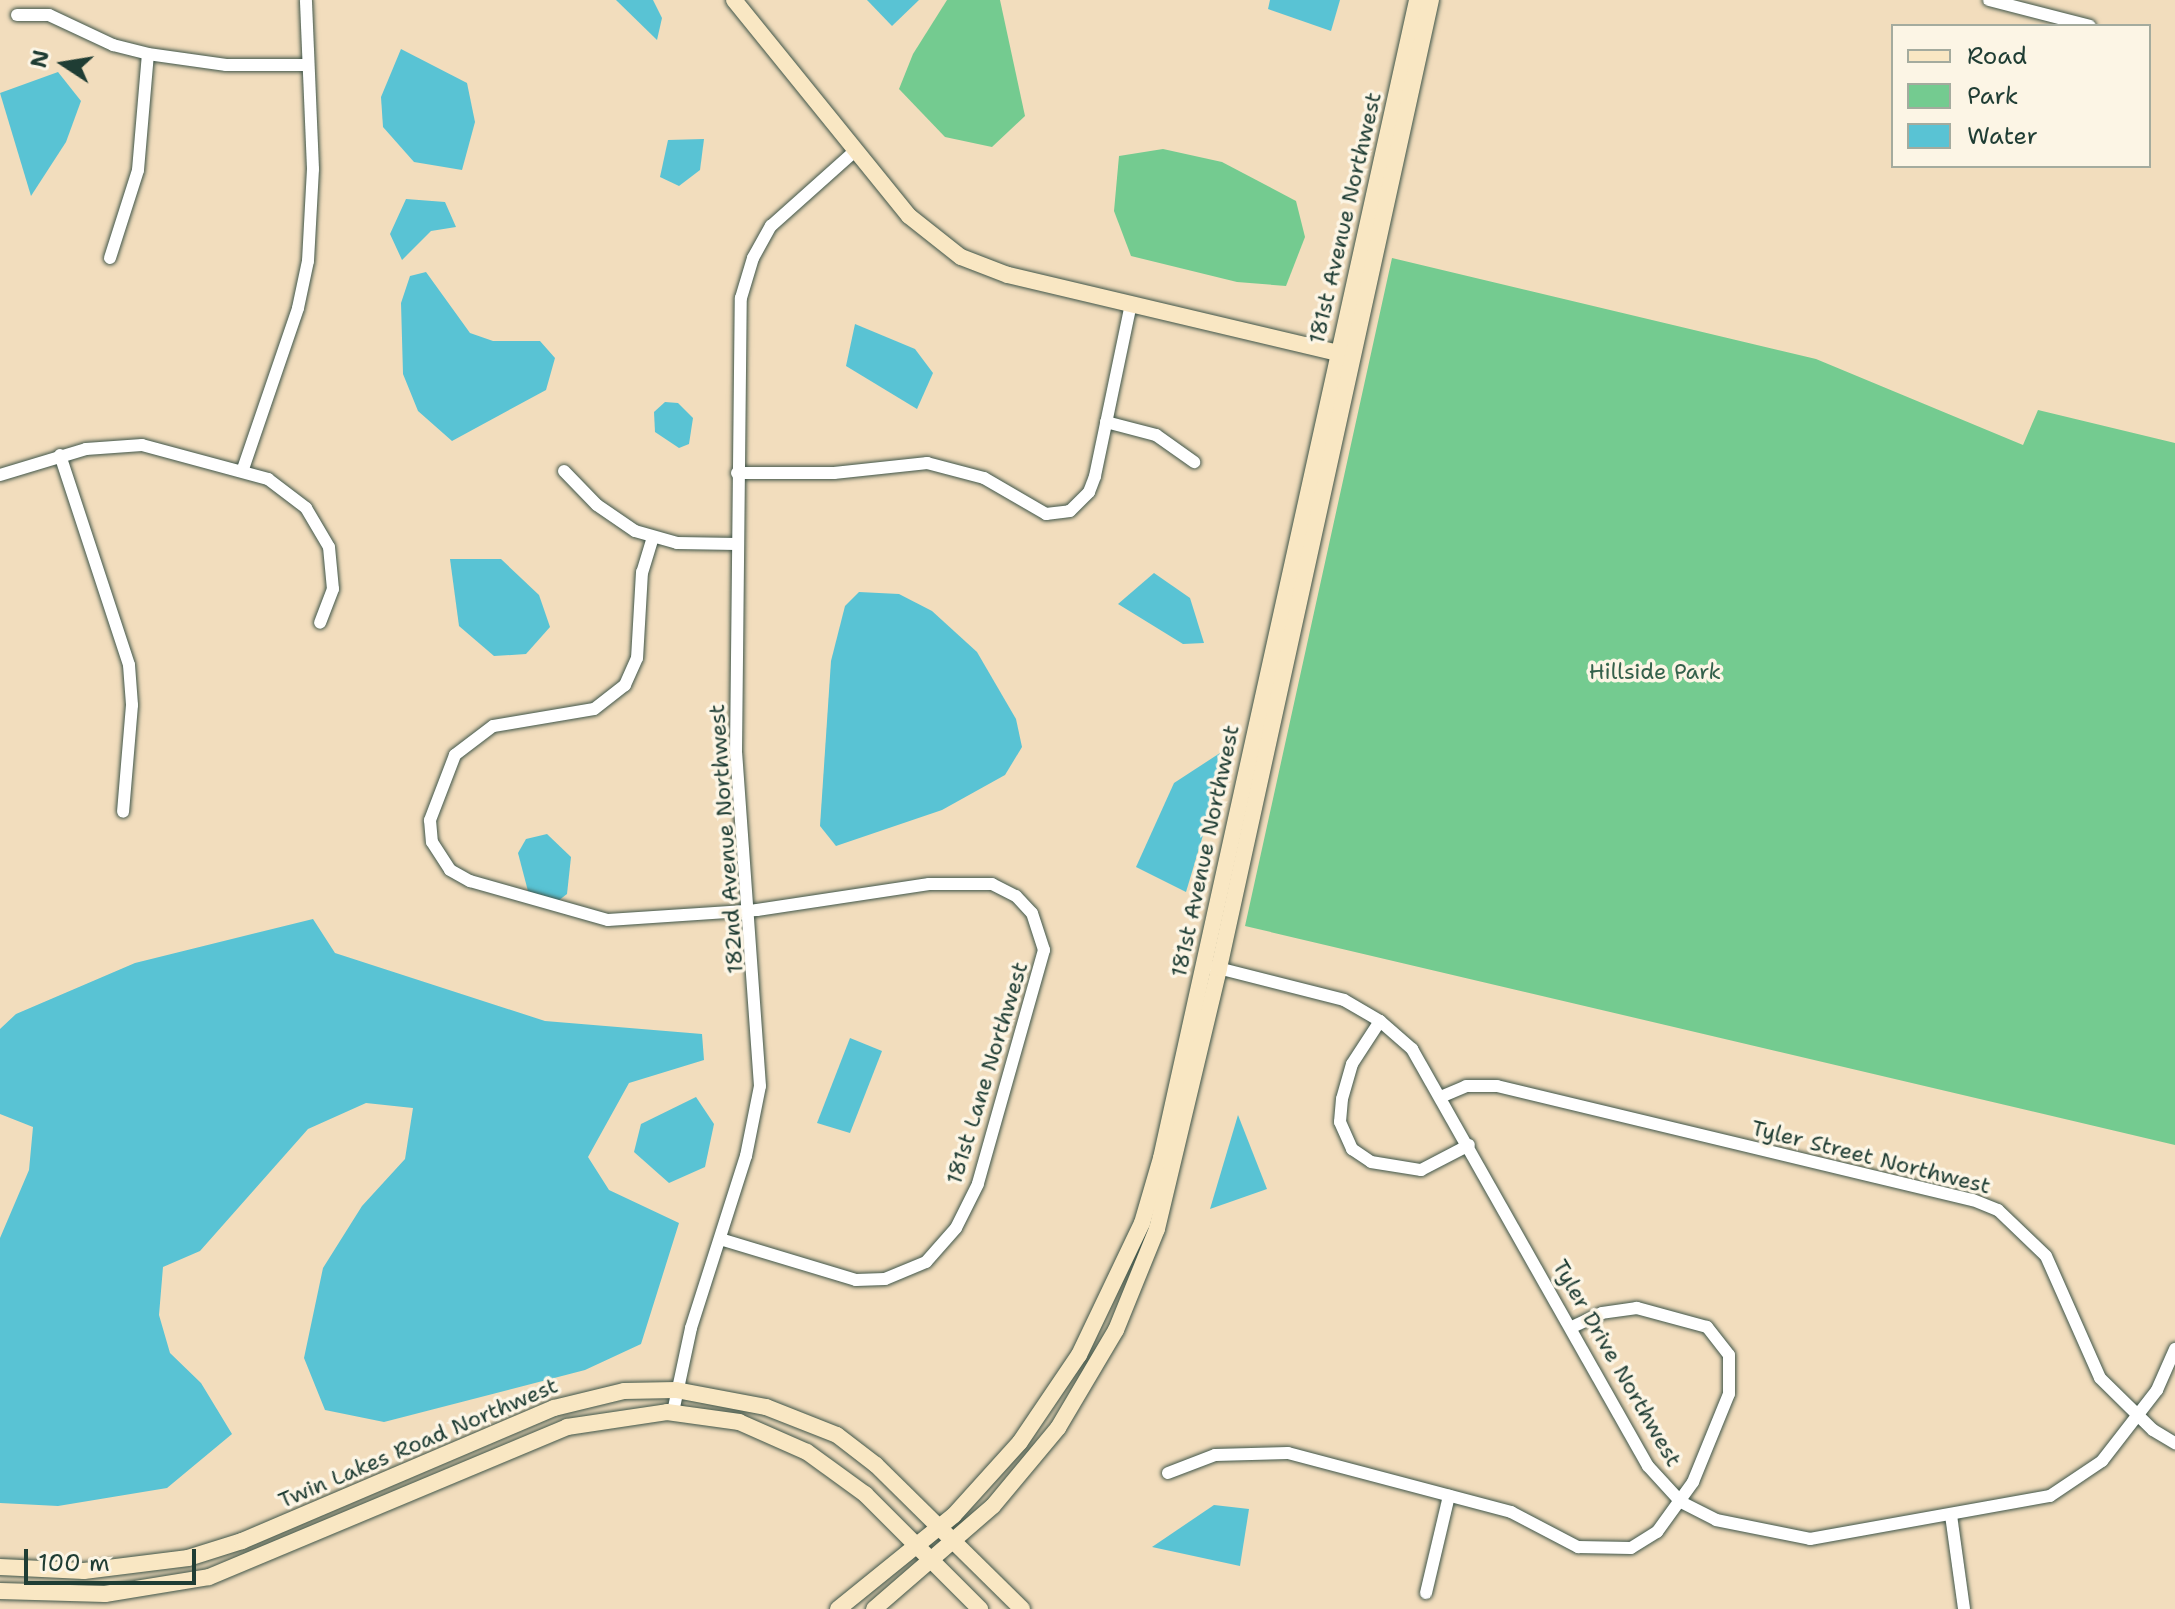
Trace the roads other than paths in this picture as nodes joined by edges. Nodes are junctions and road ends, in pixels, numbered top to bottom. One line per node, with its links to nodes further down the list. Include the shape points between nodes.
1 (306, 0): 9 (street)
2 (734, 0): 10 (main road)
3 (1417, 0): 13 (main road, 181st Avenue Northwest)
4 (1431, 0): 13 (main road, 181st Avenue Northwest)
5 (1989, 0): 7 (street)
6 (17, 15): 8 (street, via 49,15 113,45)
7 (2082, 24)
8 (148, 54): 9 (street, via 226,65); 11 (street, via 138,170)
9 (307, 65): 17 (street, via 313,157 308,261 298,308)
10 (855, 151): 12 (main road, via 909,216 961,257 1008,275); 19 (street, 182nd Avenue Northwest, via 783,213 761,242 746,277 739,324)
11 (110, 258)
12 (1131, 303): 13 (main road); 14 (street)
13 (1345, 355): 26 (main road, 181st Avenue Northwest)
14 (1106, 422): 16 (street, via 1156,435); 19 (street, via 1089,492 1070,511 1059,514 1034,510 966,471 927,463 834,473)
15 (60, 455): 17 (street, via 142,445); 20 (street); 24 (street, via 129,665 132,705)
16 (1194, 462)
17 (243, 469): 23 (street, via 294,495 324,533 333,560 333,589)
18 (564, 471): 21 (street, via 622,523)
19 (737, 473): 22 (street, 182nd Avenue Northwest)
20 (0, 475)
21 (653, 537): 22 (street); 25 (street, via 642,572 637,658 625,685 594,709 493,726 473,737 444,775 430,820 432,842 459,876 594,918 638,920)
22 (737, 544): 25 (street, 182nd Avenue Northwest, via 736,753)
23 (320, 623)
24 (123, 812)
25 (749, 910): 30 (street, 182nd Avenue Northwest, via 761,1049 758,1104); 30 (street, 181st Lane Northwest, via 929,884 992,884 1016,896 1032,913 1044,950 978,1184 956,1228 926,1262 885,1279 856,1280)
26 (1211, 966): 27 (street, Tyler Drive Northwest, via 1324,993); 41 (main road, 181st Avenue Northwest, via 1161,1158 1120,1278 1041,1415); 42 (main road, 181st Avenue Northwest, via 1157,1229 1116,1330 1058,1428)
27 (1380, 1021): 28 (street, Tyler Drive Northwest, via 1412,1049); 29 (street, via 1352,1064 1342,1099 1340,1122 1352,1149 1371,1162 1421,1170)
28 (1443, 1096): 29 (street, Tyler Drive Northwest); 35 (street, Tyler Street Northwest, via 1466,1086 1497,1086 1998,1210 2046,1256 2087,1356)
29 (1469, 1145): 31 (street, Tyler Drive Northwest)
30 (720, 1239): 33 (street, 182nd Avenue Northwest)
31 (1572, 1327): 39 (street, Tyler Drive Northwest, via 1648,1466); 39 (street, via 1602,1313 1637,1308 1695,1322 1723,1343 1732,1368 1729,1394)
32 (2175, 1349): 35 (street, Tyler Drive Northwest, via 2167,1374)
33 (676, 1390): 34 (street, 182nd Avenue Northwest); 41 (main road, Twin Lakes Road Northwest, via 766,1407 837,1435); 45 (main road, Twin Lakes Road Northwest, via 624,1391 554,1408 242,1541 188,1558 110,1570)
34 (673, 1412): 43 (main road, Twin Lakes Road Northwest, via 739,1422 796,1446 865,1494); 46 (main road, Twin Lakes Road Northwest, via 617,1415 567,1427 209,1577 105,1594)
35 (2137, 1416): 36 (street, Tyler Street Northwest); 40 (street, Tyler Drive Northwest, via 2102,1461 2070,1486 2028,1501)
36 (2175, 1443)
37 (1168, 1473): 38 (street, via 1215,1455 1269,1451)
38 (1449, 1496): 39 (street, via 1511,1512 1566,1543 1605,1552 1645,1541); 47 (street)
39 (1681, 1502): 40 (street, Tyler Drive Northwest, via 1716,1520 1791,1538)
40 (1951, 1515): 52 (street)
41 (940, 1527): 42 (main road, Twin Lakes Road Northwest); 43 (main road, 181st Avenue Northwest)
42 (955, 1542): 44 (main road, 181st Avenue Northwest); 51 (main road, Twin Lakes Road Northwest)
43 (917, 1547): 44 (main road, Twin Lakes Road Northwest); 48 (main road, 181st Avenue Northwest)
44 (933, 1562): 49 (main road, 181st Avenue Northwest); 50 (main road, Twin Lakes Road Northwest)
45 (0, 1567)
46 (0, 1591)
47 (1426, 1593)
48 (838, 1609)
49 (874, 1609)
50 (980, 1609)
51 (1022, 1609)
52 (1964, 1609)

